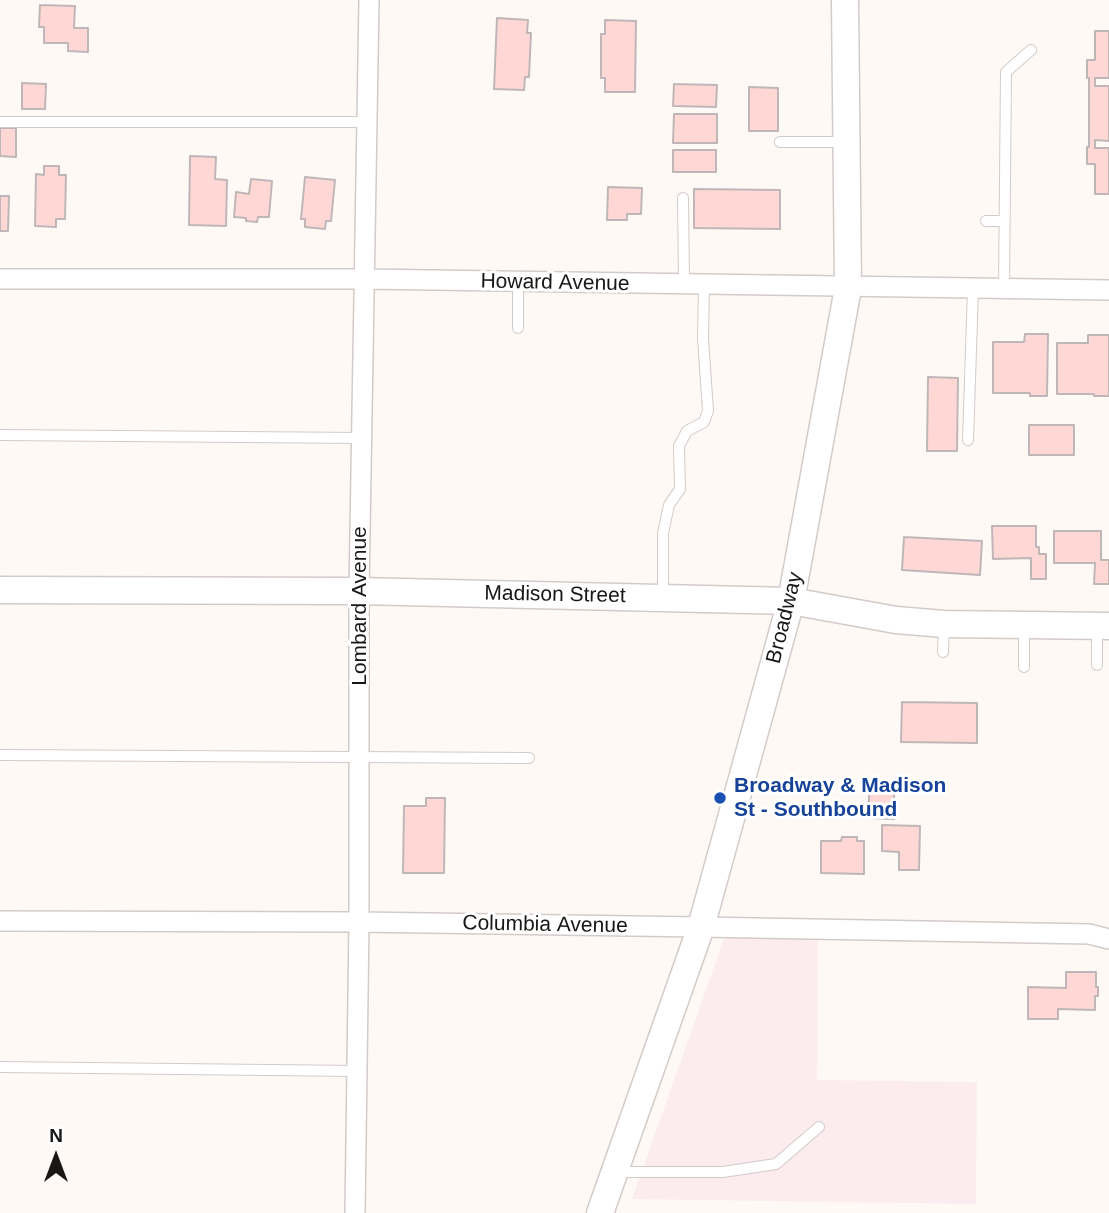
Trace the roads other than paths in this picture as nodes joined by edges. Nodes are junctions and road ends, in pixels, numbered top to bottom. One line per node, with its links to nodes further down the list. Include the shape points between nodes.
1 (369, 0): 5 (street, Lombard Avenue)
2 (845, 0): 7 (street, Broadway)
3 (1031, 50): 10 (lane, via 1006,72)
4 (0, 122): 5 (lane)
5 (367, 122): 12 (street, Lombard Avenue)
6 (780, 142): 7 (lane)
7 (846, 142): 15 (street, Broadway)
8 (683, 198): 14 (lane)
9 (986, 221): 10 (lane)
10 (1004, 221): 17 (lane)
11 (0, 279): 12 (street, Howard Avenue)
12 (365, 279): 13 (street, Howard Avenue); 21 (street, Lombard Avenue)
13 (518, 282): 14 (street, Howard Avenue); 19 (lane)
14 (694, 285): 15 (street, Howard Avenue); 25 (lane, via 708,411 704,422 687,431 680,446 680,489 669,505 663,534)
15 (848, 288): 16 (street, Howard Avenue); 26 (street, Broadway)
16 (973, 289): 17 (street, Howard Avenue); 22 (lane)
17 (1004, 289): 18 (street, Howard Avenue)
18 (1109, 290)
19 (518, 328)
20 (0, 435): 21 (lane)
21 (362, 438): 24 (street, Lombard Avenue)
22 (968, 440)
23 (0, 590): 24 (street, Madison Street)
24 (359, 591): 25 (street, Madison Street); 34 (street, Lombard Avenue)
25 (663, 598): 26 (street, Madison Street)
26 (791, 601): 27 (street, Madison Street); 38 (street, Broadway)
27 (944, 624): 28 (street, Madison Street); 30 (lane)
28 (1024, 625): 29 (street, Madison Street); 32 (lane)
29 (1103, 626): 31 (lane)
30 (943, 652)
31 (1097, 665)
32 (1024, 667)
33 (0, 755): 34 (lane)
34 (359, 756): 35 (lane); 37 (street, Lombard Avenue)
35 (529, 758)
36 (0, 921): 37 (street, Columbia Avenue)
37 (359, 922): 38 (street, Columbia Avenue); 41 (street, Lombard Avenue)
38 (701, 926): 39 (street, Columbia Avenue, via 1089,934); 43 (street, Broadway)
39 (1109, 939)
40 (0, 1068): 41 (lane)
41 (357, 1071): 44 (street, Lombard Avenue)
42 (819, 1127): 43 (lane, via 776,1164 723,1172)
43 (614, 1172): 45 (street, Broadway)
44 (355, 1213)
45 (600, 1213)

